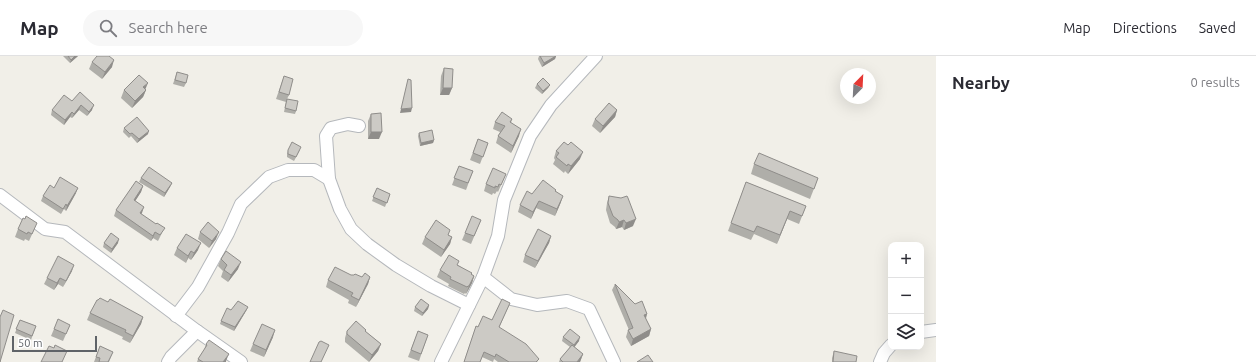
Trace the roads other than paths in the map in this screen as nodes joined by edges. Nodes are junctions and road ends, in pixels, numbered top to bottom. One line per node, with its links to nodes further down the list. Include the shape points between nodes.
1 (596, 56): 5 (street, via 550,105 530,136 504,200 498,236)
2 (359, 126): 3 (street, via 348,124 331,128 326,136)
3 (329, 178): 6 (street, via 351,230 396,265); 7 (street, via 314,170 288,170 268,177 241,204 198,287)
4 (0, 195): 7 (street, via 45,229 65,232)
5 (483, 277): 6 (street); 15 (street, via 511,298 537,304 567,301 589,309)
6 (469, 306): 14 (street)
7 (176, 316): 9 (street)
8 (936, 330): 10 (street)
9 (197, 331): 12 (street); 13 (street)
10 (924, 332)
11 (888, 348): 16 (street)
12 (168, 362)
13 (241, 362)
14 (441, 362)
15 (614, 362)
16 (880, 362)

